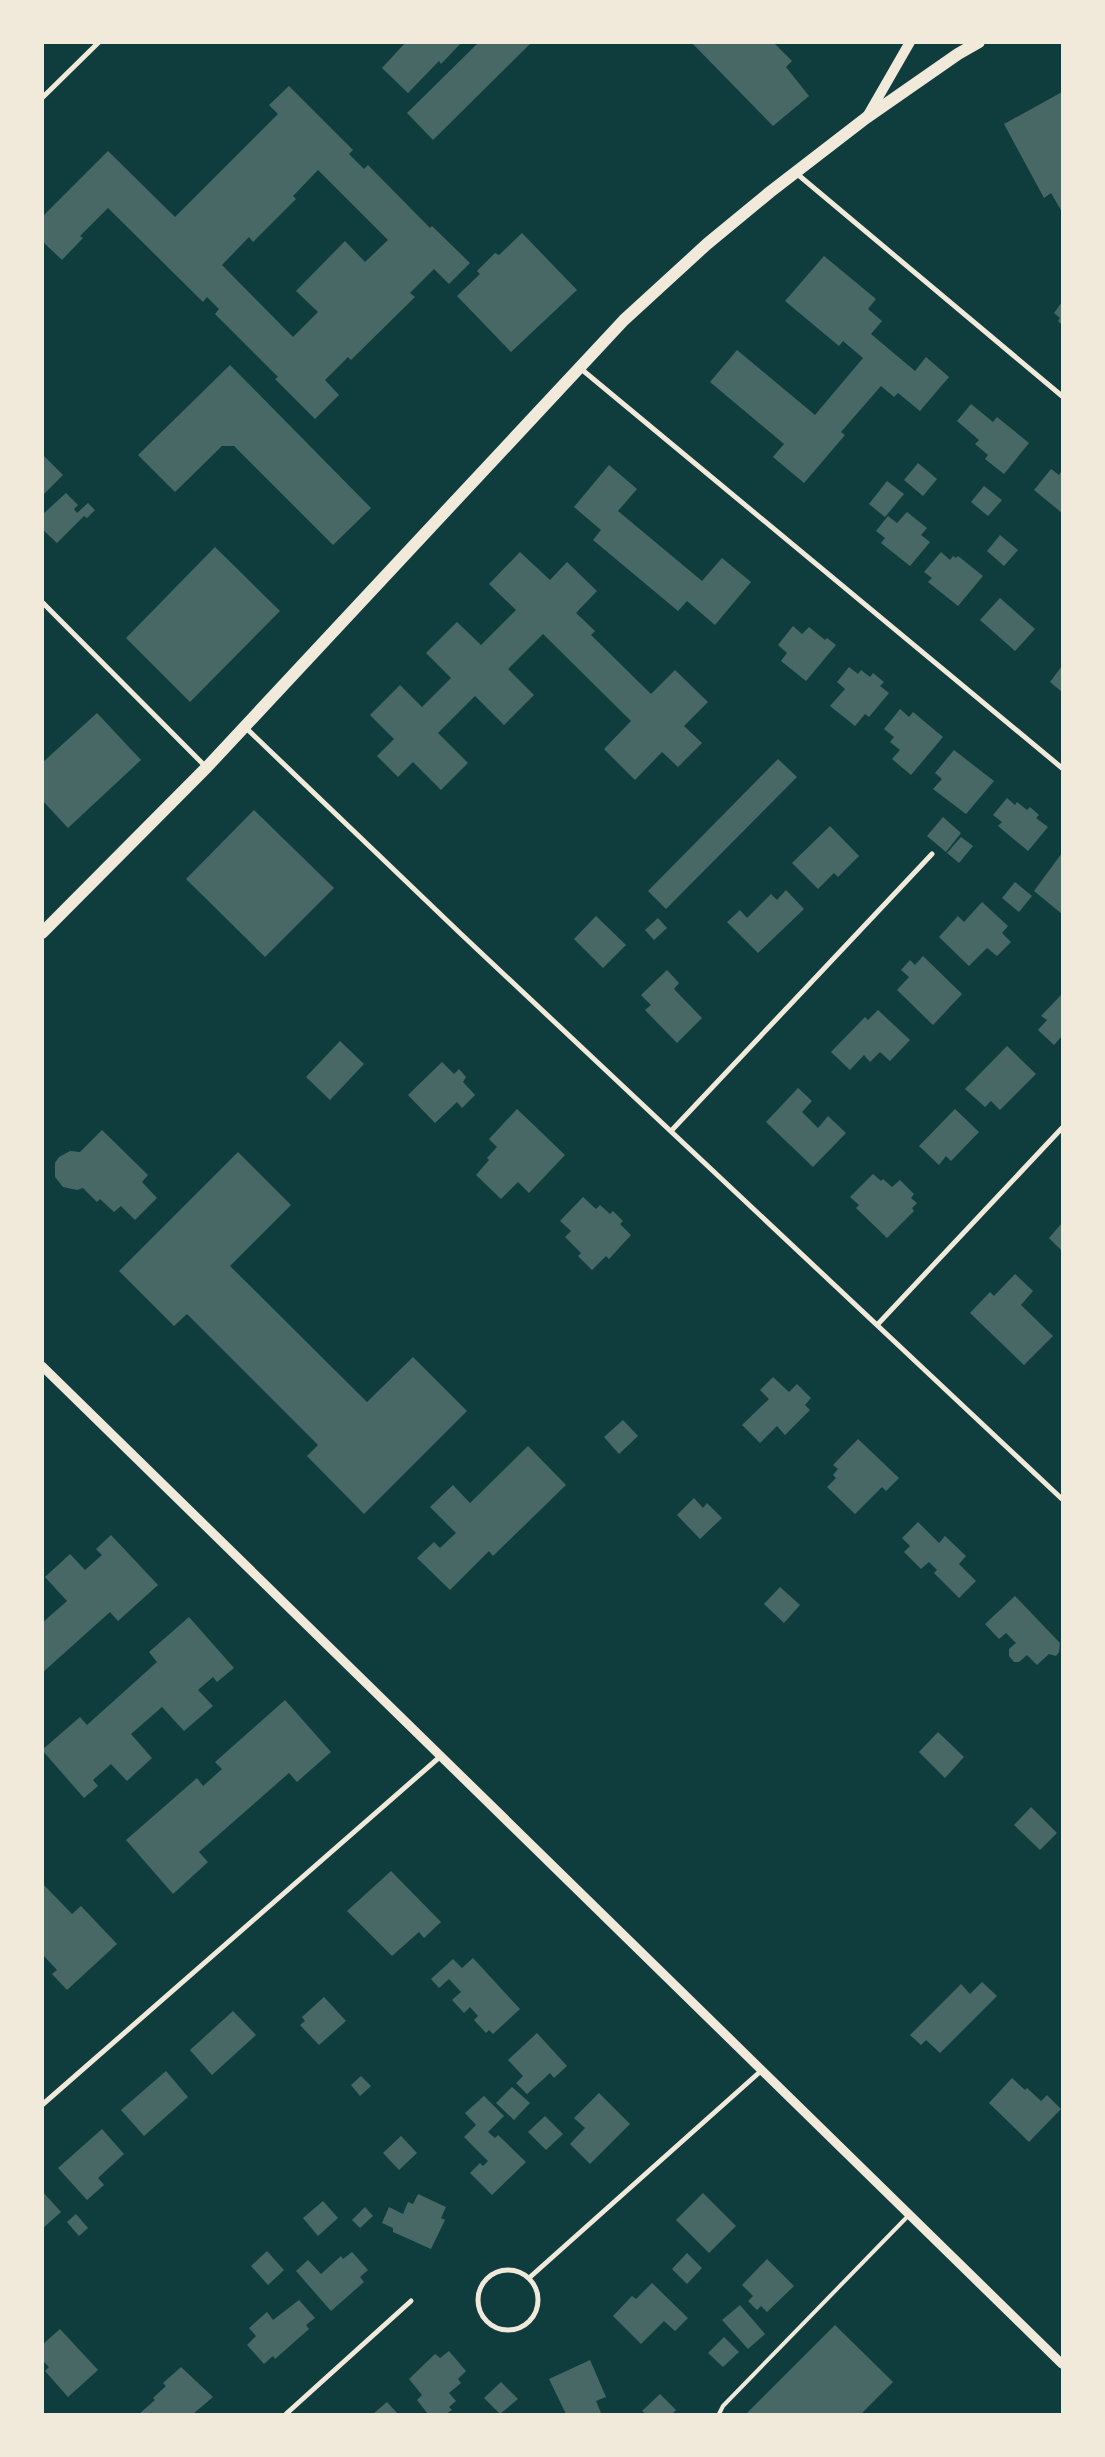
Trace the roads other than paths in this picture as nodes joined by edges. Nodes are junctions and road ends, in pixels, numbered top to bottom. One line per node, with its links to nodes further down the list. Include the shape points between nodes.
1 (100, 42): 4 (street)
2 (910, 42): 5 (main road)
3 (980, 42): 5 (main road)
4 (42, 98)
5 (866, 118): 6 (main road)
6 (796, 173): 7 (main road, via 660,286); 8 (street)
7 (579, 367): 10 (main road); 12 (street)
8 (1062, 396)
9 (42, 602): 11 (street)
10 (244, 726): 11 (main road); 15 (street)
11 (207, 767): 14 (main road)
12 (1062, 768)
13 (932, 854): 15 (street)
14 (42, 933)
15 (672, 1130): 17 (street)
16 (1061, 1132): 17 (street)
17 (878, 1324): 19 (street)
18 (42, 1366): 20 (street)
19 (1062, 1499)
20 (442, 1755): 21 (street); 22 (street)
21 (762, 2070): 23 (street); 24 (street)
22 (42, 2105)
23 (910, 2214): 26 (street); 28 (lane, via 723,2406)
24 (529, 2278): 24 (street, via 510,2270 490,2276 479,2294 481,2314 487,2322 504,2330 523,2327 530,2321 536,2313 538,2294)
25 (410, 2301): 27 (street)
26 (1062, 2364)
27 (286, 2414)
28 (719, 2414)

